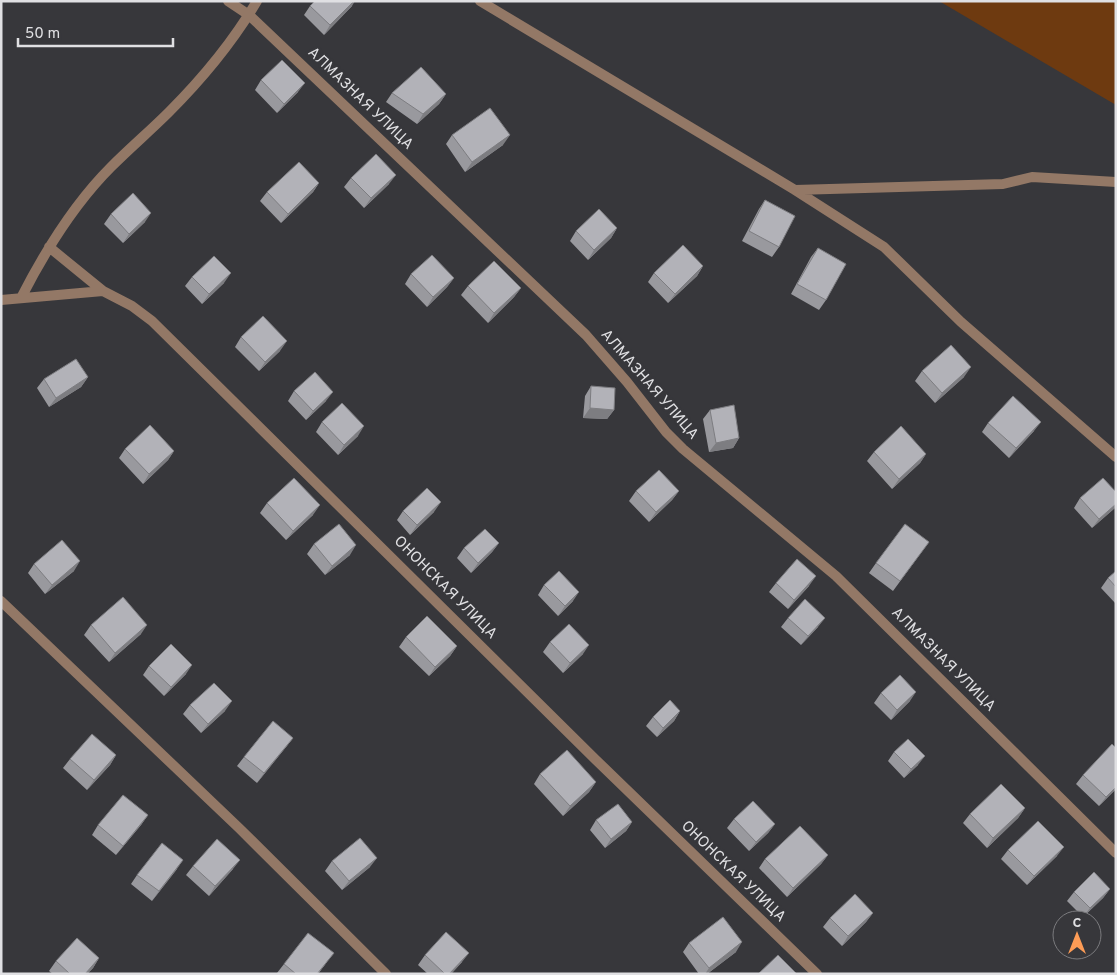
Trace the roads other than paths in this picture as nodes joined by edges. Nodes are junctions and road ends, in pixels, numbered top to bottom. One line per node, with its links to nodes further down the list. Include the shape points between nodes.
1 (228, 1): 4 (street, АЛМАЗНАЯ УЛИЦА)
2 (257, 1): 4 (street)
3 (480, 1): 6 (street)
4 (249, 15): 7 (street, via 197,82 104,174 75,208); 13 (street, АЛМАЗНАЯ УЛИЦА, via 586,335 683,449 836,576)
5 (1116, 182): 6 (street, via 1032,177 1003,184)
6 (795, 190): 11 (street, via 884,247 961,322)
7 (49, 247): 8 (street, ОНОНСКАЯ УЛИЦА); 9 (street)
8 (103, 291): 9 (street); 15 (street, ОНОНСКАЯ УЛИЦА, via 132,306 173,341)
9 (21, 298): 10 (street)
10 (1, 300)
11 (1116, 457)
12 (1, 601): 14 (street, via 239,828)
13 (1116, 853)
14 (386, 974)
15 (816, 974)

